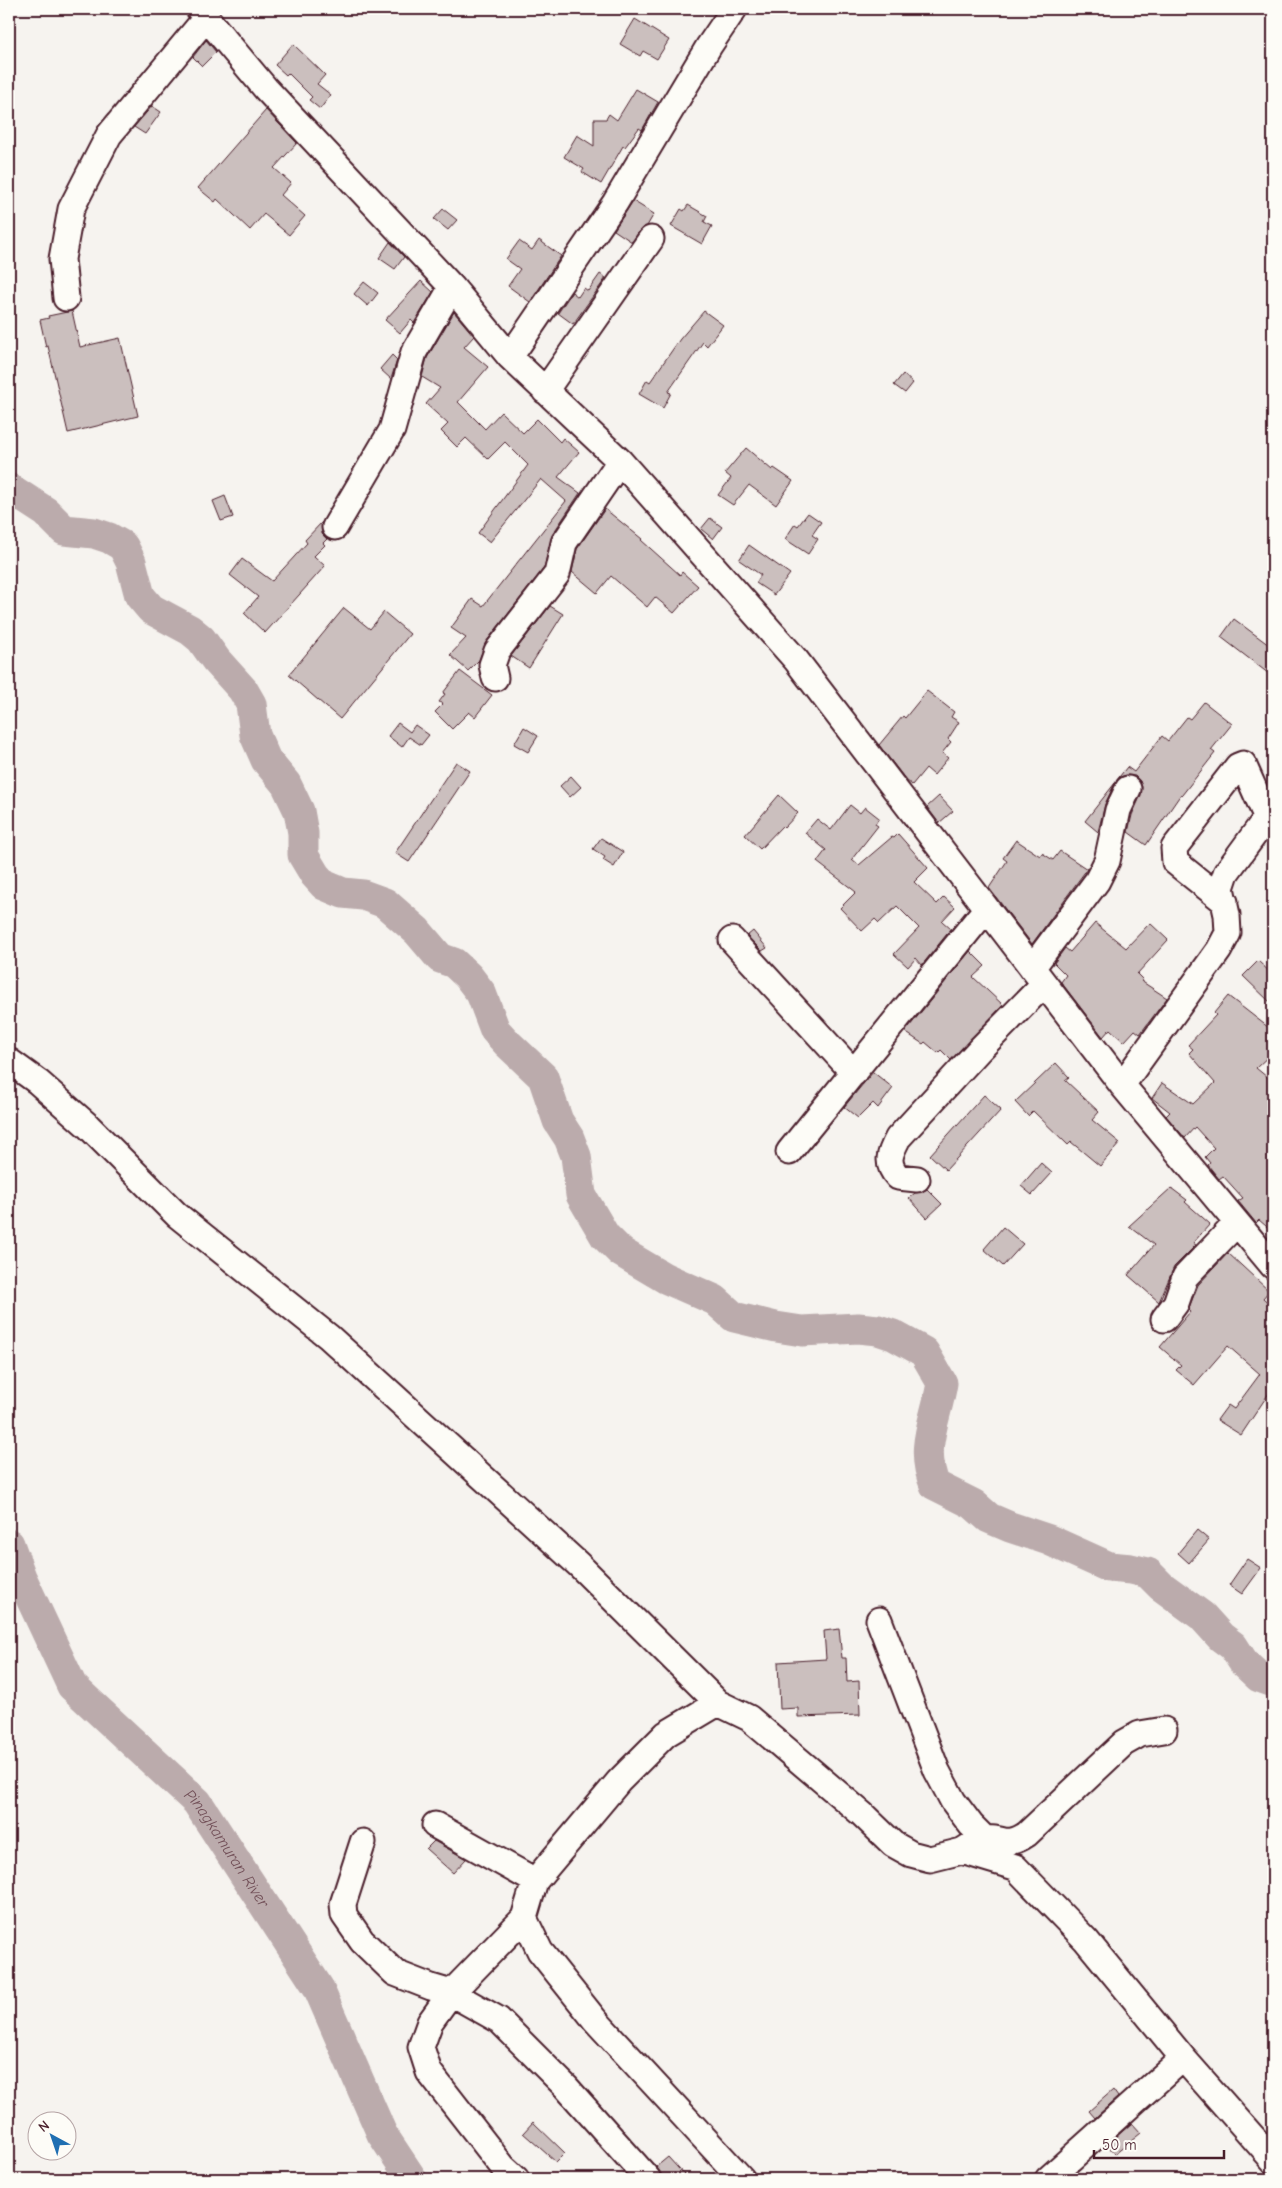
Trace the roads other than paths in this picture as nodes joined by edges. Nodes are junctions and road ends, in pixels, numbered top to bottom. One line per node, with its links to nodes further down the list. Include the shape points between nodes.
1 (734, 9): 6 (street, via 615,203)
2 (202, 13): 4 (street, via 266,89); 5 (street, via 109,135 71,209 62,259)
3 (651, 239): 7 (street)
4 (452, 287): 6 (street); 9 (street, via 414,352 392,430)
5 (66, 298)
6 (510, 357): 7 (street)
7 (545, 391): 8 (street)
8 (620, 461): 10 (street, via 564,543 557,574 497,651 492,665); 14 (street, via 796,660)
9 (335, 527)
10 (495, 678)
11 (1128, 789): 16 (street, via 1118,810 1108,861)
12 (1270, 814): 13 (street, via 1226,873 1221,888); 13 (street, via 1243,764 1238,766 1174,848 1175,862)
13 (1224, 902): 19 (street, via 1228,932 1219,950)
14 (986, 909): 16 (street); 18 (street)
15 (732, 940): 18 (street)
16 (1038, 976): 19 (street); 21 (street, via 980,1049 898,1138 889,1163 898,1177)
17 (9, 1061): 26 (street, via 88,1126 177,1214 329,1337 579,1565)
18 (854, 1072): 20 (street)
19 (1122, 1085): 22 (street)
20 (789, 1152)
21 (918, 1179)
22 (1236, 1224): 23 (street); 24 (street, via 1185,1277 1176,1303)
23 (1273, 1266)
24 (1164, 1319)
25 (879, 1620): 29 (street, via 937,1771 953,1801)
26 (718, 1703): 31 (street, via 749,1718 893,1844 911,1854 930,1859); 32 (street, via 666,1734 619,1781)
27 (1164, 1730): 29 (street, via 1140,1734 1124,1743 1016,1842)
28 (434, 1825): 32 (street)
29 (985, 1839): 31 (street)
30 (363, 1842): 34 (street, via 343,1904 349,1924 395,1973)
31 (962, 1851): 35 (street, via 1015,1867 1086,1940)
32 (535, 1881): 33 (street)
33 (524, 1918): 34 (street); 39 (street, via 540,1951 595,2020)
34 (451, 1993): 37 (street, via 430,2022 421,2047 429,2072 503,2167); 38 (street, via 499,2020 566,2087)
35 (1183, 2058): 36 (street); 40 (street)
36 (1273, 2160)
37 (516, 2179)
38 (648, 2179)
39 (742, 2179)
40 (1048, 2179)

